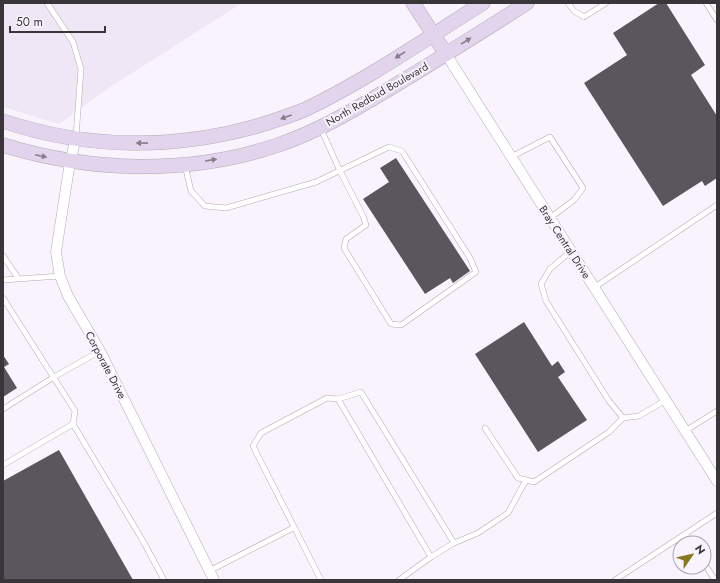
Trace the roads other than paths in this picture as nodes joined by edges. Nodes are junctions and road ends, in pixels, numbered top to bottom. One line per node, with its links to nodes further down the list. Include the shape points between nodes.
1 (47, 3): 13 (lane, via 73,42 81,69)
2 (413, 3): 9 (street, Bray Central Drive)
3 (483, 3): 9 (street, North Redbud Boulevard)
4 (527, 3): 10 (street, North Redbud Boulevard, one-way to 4)
5 (568, 3): 6 (lane, via 574,11 584,17)
6 (606, 3)
7 (706, 3): 8 (lane)
8 (717, 20)
9 (433, 35): 10 (street, Bray Central Drive); 13 (street, North Redbud Boulevard, one-way to 13, via 345,90 302,111 245,130 202,139 152,143 103,142)
10 (446, 54): 12 (street, North Redbud Boulevard); 15 (street, Bray Central Drive)
11 (3, 120): 13 (street, North Redbud Boulevard, via 42,132)
12 (321, 127): 17 (street, North Redbud Boulevard, one-way to 12, via 248,154); 18 (lane)
13 (76, 138): 16 (street, Corporate Drive)
14 (3, 145): 16 (street, North Redbud Boulevard, one-way to 16)
15 (511, 156): 20 (street, Bray Central Drive); 20 (lane, via 550,137 583,188 574,200)
16 (70, 162): 17 (street, North Redbud Boulevard, via 145,167); 23 (street, Corporate Drive, via 56,252)
17 (184, 164): 18 (lane, via 191,191 205,206 226,208 316,182)
18 (340, 171): 18 (lane, via 389,147 402,151 470,258 476,272 401,325 391,324 344,248 346,239 366,225)
19 (717, 205): 26 (lane)
20 (550, 218): 21 (street, Bray Central Drive)
21 (571, 250): 26 (street, Bray Central Drive); 34 (lane, via 550,269 541,284 546,301 609,401)
22 (3, 256): 24 (lane)
23 (60, 276): 24 (lane); 28 (street, Corporate Drive, via 68,296)
24 (18, 278): 25 (lane)
25 (3, 280)
26 (595, 287): 31 (street, Bray Central Drive)
27 (3, 298): 29 (lane)
28 (100, 351): 29 (lane); 46 (street, Corporate Drive)
29 (54, 377): 32 (lane); 35 (lane, via 75,411)
30 (338, 399): 42 (lane, via 327,398 262,433 254,446); 44 (lane, via 361,392); 45 (lane)
31 (666, 400): 34 (lane, via 639,416); 37 (street, Bray Central Drive)
32 (3, 409)
33 (717, 411): 37 (lane)
34 (623, 418): 39 (lane, via 608,432 534,482)
35 (73, 424): 38 (lane); 47 (lane)
36 (485, 428): 39 (lane, via 518,478)
37 (685, 431): 40 (street, Bray Central Drive)
38 (3, 465)
39 (526, 480): 44 (lane, via 508,513 478,533)
40 (717, 481)
41 (717, 513): 43 (lane)
42 (293, 528): 46 (lane); 48 (lane)
43 (685, 534): 50 (lane)
44 (454, 543): 45 (lane)
45 (431, 557): 49 (lane)
46 (212, 575)
47 (164, 580)
48 (320, 580)
49 (399, 580)
50 (615, 580)

